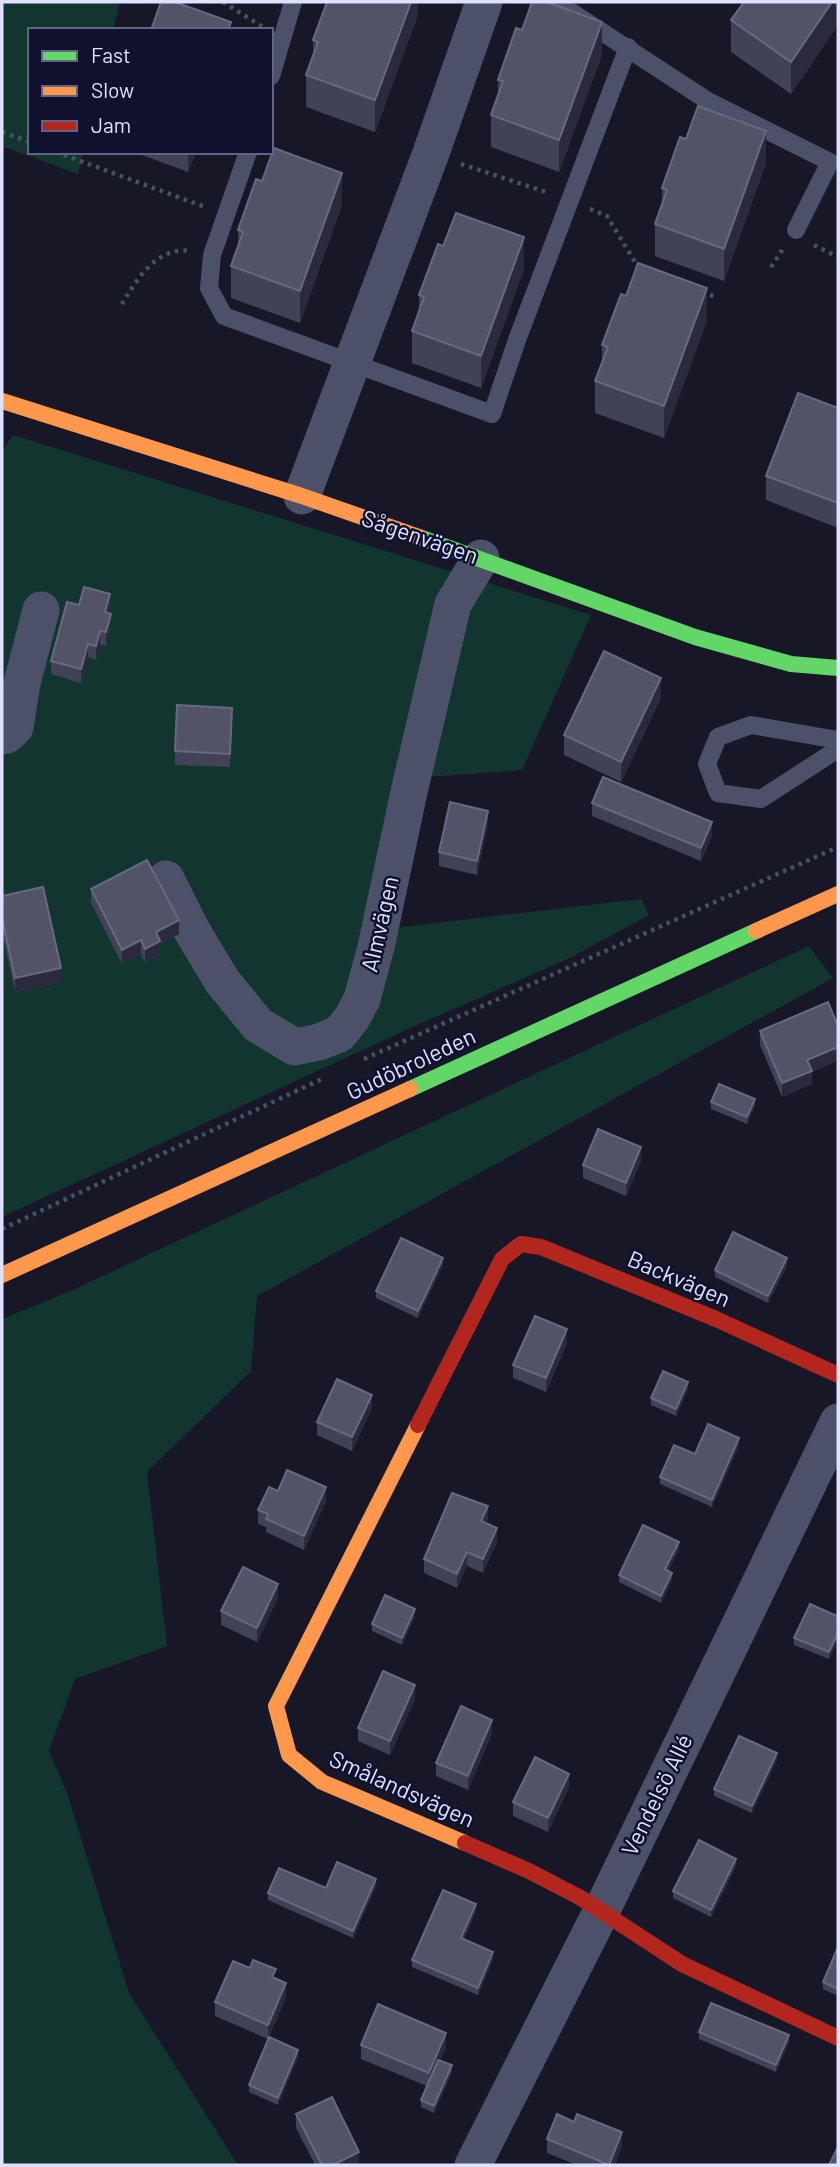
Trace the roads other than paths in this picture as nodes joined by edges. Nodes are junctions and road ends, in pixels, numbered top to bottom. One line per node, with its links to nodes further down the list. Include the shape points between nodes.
1 (293, 2): 5 (lane)
2 (484, 2): 9 (street)
3 (545, 2): 4 (lane, via 573,13)
4 (628, 47): 7 (lane, via 708,102); 9 (lane, via 492,414)
5 (273, 69)
6 (247, 154): 9 (lane, via 212,255 209,288 224,316)
7 (834, 157): 8 (lane)
8 (796, 230)
9 (351, 364): 11 (street)
10 (2, 401): 11 (street, Sågenvägen)
11 (302, 496): 12 (street, Sågenvägen)
12 (481, 558): 14 (street, Sågenvägen, via 695,637 791,664); 18 (street, Almvägen, via 453,604 376,947 362,999 339,1034 295,1047 258,1025 222,981)
13 (41, 610): 15 (street, via 15,727)
14 (838, 668)
15 (2, 736)
16 (838, 740): 17 (lane, via 751,725 718,737 707,764 718,793 761,799)
17 (838, 749)
18 (166, 880)
19 (838, 894): 21 (street, Gudöbroleden)
20 (502, 1259): 22 (street, Backvägen, via 521,1244 541,1247); 25 (street, Smålandsvägen, via 276,1706 289,1755 322,1782 529,1871)
21 (2, 1275)
22 (838, 1375)
23 (838, 1422): 24 (street, Vendelsö Allé)
24 (825, 1482): 25 (street, Vendelsö Allé)
25 (601, 1912): 26 (street, Smålandsvägen, via 682,1964); 27 (street, Vendelsö Allé)
26 (838, 2038)
27 (473, 2165)

